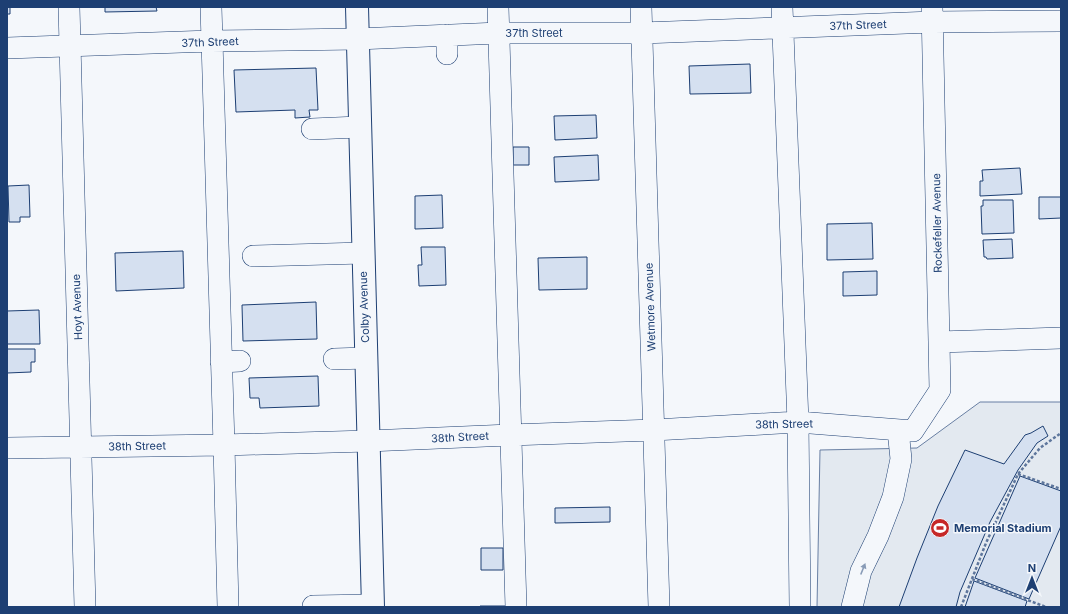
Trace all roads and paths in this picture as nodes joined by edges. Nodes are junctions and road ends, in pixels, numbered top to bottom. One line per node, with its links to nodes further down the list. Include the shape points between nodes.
1 (68, 7): 14 (street, Hoyt Avenue)
2 (210, 7): 13 (street)
3 (356, 7): 12 (main road, Colby Avenue)
4 (498, 7): 10 (street)
5 (641, 7): 11 (street, Wetmore Avenue)
6 (782, 7): 9 (street)
7 (933, 15): 8 (street, 37th Street); 9 (street, 37th Street); 21 (street, Rockefeller Avenue)
8 (1061, 21)
9 (783, 28): 11 (street, 37th Street); 24 (street)
10 (498, 33): 11 (street, 37th Street); 12 (street, 37th Street, via 447,44); 28 (street)
11 (642, 33): 25 (street, Wetmore Avenue)
12 (358, 39): 13 (street, 37th Street); 16 (main road, Colby Avenue)
13 (211, 41): 14 (street, 37th Street); 30 (street, via 231,362)
14 (70, 46): 15 (street, 37th Street); 31 (street, Hoyt Avenue)
15 (7, 48)
16 (359, 127): 17 (street); 18 (main road, Colby Avenue)
17 (312, 130)
18 (363, 253): 19 (street); 22 (main road, Colby Avenue)
19 (253, 256)
20 (1061, 338): 21 (street)
21 (939, 342): 26 (street, Rockefeller Avenue, via 940,390)
22 (366, 358): 23 (street); 29 (main road, Colby Avenue)
23 (334, 359)
24 (798, 422): 25 (street, 38th Street); 26 (street, 38th Street); 42 (street)
25 (654, 430): 28 (street, 38th Street); 41 (street, Wetmore Avenue)
26 (906, 430): 43 (street, one-way to 26, via 861,571 893,497)
27 (1061, 433): 33 (path, via 1040,448)
28 (510, 434): 29 (street, 38th Street, via 478,444); 40 (street)
29 (368, 441): 30 (street, 38th Street, via 308,450); 37 (main road, Colby Avenue)
30 (224, 445): 31 (street, 38th Street); 39 (street)
31 (80, 447): 32 (street, 38th Street); 38 (street, Hoyt Avenue)
32 (7, 448)
33 (1018, 474): 34 (path); 35 (path)
34 (1061, 489)
35 (972, 579): 44 (path); 45 (path)
36 (313, 606): 37 (street)
37 (372, 606)
38 (85, 607)
39 (228, 607)
40 (516, 607)
41 (658, 607)
42 (800, 607)
43 (852, 607)
44 (961, 607)
45 (1046, 607)

